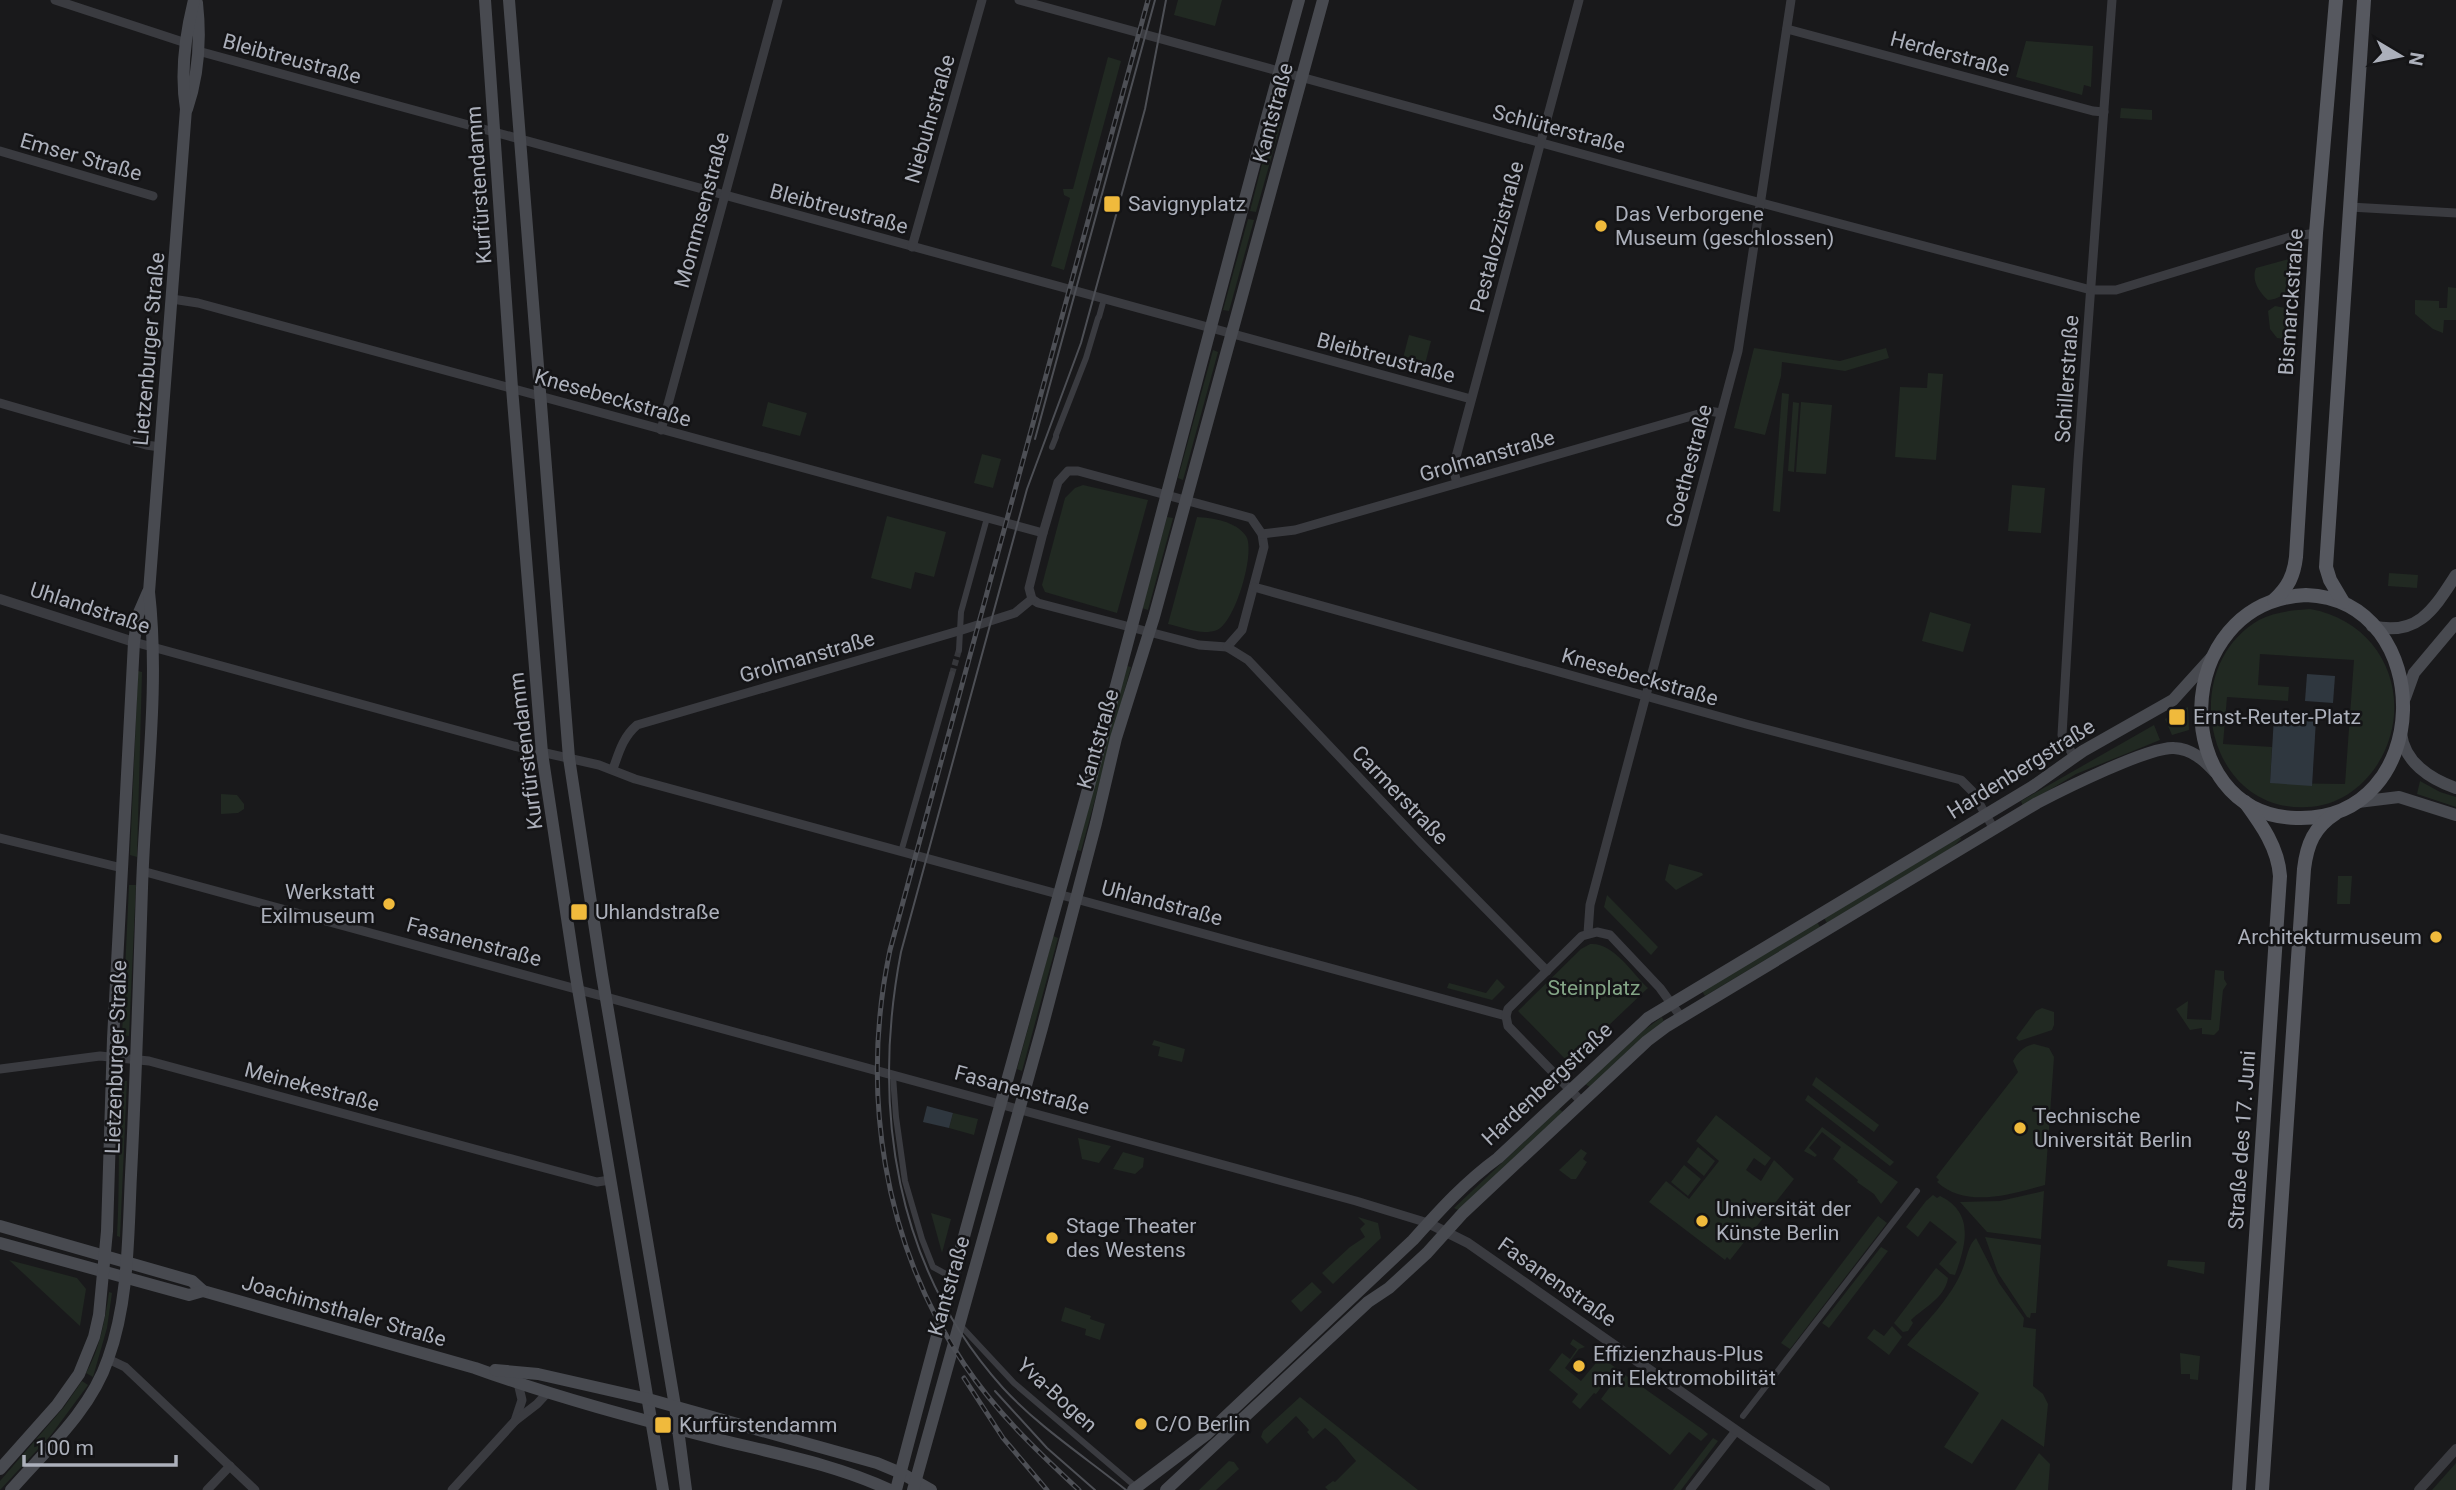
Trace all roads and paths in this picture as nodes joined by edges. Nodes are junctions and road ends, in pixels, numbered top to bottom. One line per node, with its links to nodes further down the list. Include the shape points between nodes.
1 (55, 0): 16 (street)
2 (195, 0): 16 (main road, Lietzenburger Straße); 17 (main road, Lietzenburger Straße)
3 (485, 0): 22 (main road, Kurfürstendamm)
4 (509, 0): 23 (main road, Kurfürstendamm)
5 (778, 0): 26 (street, Mommsenstraße)
6 (982, 0): 32 (street, Niebuhrstraße)
7 (1018, 0): 18 (street, Schlüterstraße)
8 (1299, 0): 18 (main road, Kantstraße)
9 (1323, 0): 19 (main road, Kantstraße)
10 (1579, 0): 24 (street, Pestalozzistraße)
11 (1791, 0): 15 (street, Goethestraße)
12 (2112, 0): 21 (street, Schillerstraße)
13 (2336, 0): 31 (main road, Bismarckstraße)
14 (2364, 0): 29 (main road)
15 (1787, 29): 21 (street, Herderstraße); 28 (street, Goethestraße)
16 (186, 43): 20 (main road, Lietzenburger Straße, via 182,84)
17 (198, 51): 20 (main road, Lietzenburger Straße, via 195,85); 22 (street, Bleibtreustraße)
18 (1280, 72): 19 (street, Schlüterstraße); 36 (main road, Kantstraße)
19 (1302, 78): 24 (street, Schlüterstraße); 37 (main road, Kantstraße)
20 (186, 109): 34 (main road, Lietzenburger Straße)
21 (2104, 112): 33 (street, Schillerstraße)
22 (495, 132): 23 (street, Bleibtreustraße); 38 (main road, Kurfürstendamm)
23 (521, 140): 26 (street, Bleibtreustraße); 39 (main road, Kurfürstendamm)
24 (1540, 142): 28 (street, Schlüterstraße); 40 (street, Pestalozzistraße)
25 (0, 151): 27 (street, Emser Straße)
26 (724, 195): 32 (street, Bleibtreustraße); 43 (street, Mommsenstraße)
27 (153, 196)
28 (1761, 203): 33 (street, Schlüterstraße); 42 (street, Goethestraße, via 1738,351)
29 (2350, 207): 30 (street); 58 (main road, via 2326,567)
30 (2456, 213)
31 (2316, 233): 33 (street, Schlüterstraße, via 2116,290); 57 (main road, Bismarckstraße, via 2295,565 2288,584)
32 (912, 247): 35 (street, Bleibtreustraße)
33 (2091, 290): 74 (street, Schillerstraße, via 2062,734)
34 (172, 299): 38 (street, Knesebeckstraße); 44 (main road, Lietzenburger Straße)
35 (1104, 299): 36 (street, Bleibtreustraße); 45 (street)
36 (1211, 328): 37 (street, Bleibtreustraße); 47 (main road, Kantstraße)
37 (1233, 334): 40 (street, Bleibtreustraße); 48 (main road, Kantstraße)
38 (512, 388): 39 (street, Knesebeckstraße); 73 (main road, Kurfürstendamm)
39 (539, 395): 43 (street, Knesebeckstraße); 75 (main road, Kurfürstendamm)
40 (1471, 399): 46 (street, Pestalozzistraße, via 1453,468)
41 (0, 403): 44 (street)
42 (1721, 414): 46 (street, Grolmanstraße, via 1709,411); 70 (street, Goethestraße)
43 (661, 430): 49 (street, Knesebeckstraße)
44 (160, 447): 54 (main road, Lietzenburger Straße)
45 (1052, 447)
46 (1457, 483): 51 (street, Grolmanstraße, via 1296,530)
47 (1165, 494): 48 (street); 50 (street, via 1068,471 1058,482); 60 (main road, Kantstraße)
48 (1186, 499): 51 (street, via 1251,518); 63 (main road, Kantstraße)
49 (987, 518): 50 (street, Knesebeckstraße); 62 (street, via 961,612)
50 (1043, 533): 56 (street, via 1029,588)
51 (1262, 534): 53 (street, via 1264,547)
52 (2456, 575): 61 (main road, via 2431,610 2413,625 2394,630)
53 (1254, 587): 65 (street, via 1242,630); 70 (street, Knesebeckstraße)
54 (149, 592): 64 (main road, Lietzenburger Straße, via 138,615); 66 (main road, Lietzenburger Straße)
55 (0, 599): 64 (street, Uhlandstraße)
56 (1032, 599): 60 (street); 62 (street, Grolmanstraße, via 1015,612)
57 (2273, 601): 58 (main road, via 2306,595); 68 (main road, via 2237,622)
58 (2343, 602): 61 (main road)
59 (2456, 623): 71 (main road, via 2414,673)
60 (1130, 626): 63 (street); 89 (main road, Kantstraße)
61 (2372, 626): 71 (main road, via 2393,657)
62 (962, 630): 67 (street); 76 (street, Grolmanstraße, via 637,725 623,742)
63 (1150, 632): 65 (street); 90 (main road, Kantstraße, via 1116,738)
64 (134, 642): 66 (street, Uhlandstraße); 87 (main road, Lietzenburger Straße)
65 (1227, 647): 92 (street, Carmerstraße, via 1248,660)
66 (153, 648): 73 (street, Uhlandstraße); 88 (main road, Lietzenburger Straße)
67 (959, 650)
68 (2211, 658): 74 (main road, Hardenbergstraße, via 2169,704); 77 (main road, via 2202,716)
69 (952, 674): 86 (street)
70 (1646, 696): 82 (street, Knesebeckstraße, via 1961,780); 91 (street, Goethestraße, via 1590,905)
71 (2404, 698): 72 (main road)
72 (2401, 733): 78 (main road, via 2414,763); 80 (main road, via 2389,765)
73 (542, 753): 75 (street, Uhlandstraße); 93 (main road, Kurfürstendamm)
74 (2074, 757): 82 (main road, Hardenbergstraße)
75 (569, 758): 76 (street, Uhlandstraße); 94 (main road, Kurfürstendamm)
76 (612, 769): 86 (street, Uhlandstraße)
77 (2218, 775): 79 (main road); 84 (main road, Hardenbergstraße, via 2191,752 2161,749 2050,797)
78 (2456, 788)
79 (2245, 802): 81 (main road, via 2288,817); 148 (main road, Straße des 17. Juni, via 2276,853 2280,876)
80 (2358, 802): 81 (main road); 83 (main road, via 2399,797)
81 (2336, 813): 149 (main road, Straße des 17. Juni, via 2310,839 2304,869)
82 (1986, 815): 84 (street, Knesebeckstraße); 95 (main road, Hardenbergstraße)
83 (2456, 815)
84 (1994, 829): 97 (main road, Hardenbergstraße)
85 (0, 838): 87 (street)
86 (901, 852): 89 (street, Uhlandstraße)
87 (122, 868): 98 (main road, Lietzenburger Straße)
88 (142, 872): 93 (street, Fasanenstraße); 99 (main road, Lietzenburger Straße)
89 (1058, 895): 90 (street, Uhlandstraße); 104 (main road, Kantstraße)
90 (1076, 899): 96 (street, Uhlandstraße); 105 (main road, Kantstraße)
91 (1588, 933): 92 (street); 95 (street, via 1610,935)
92 (1547, 971): 96 (street)
93 (578, 989): 94 (street, Fasanenstraße); 106 (main road, Kurfürstendamm)
94 (606, 997): 101 (street, Fasanenstraße); 124 (main road, Kurfürstendamm)
95 (1672, 1003): 97 (street); 102 (main road, Hardenbergstraße, via 1642,1023)
96 (1506, 1016): 102 (street, via 1508,1027)
97 (1681, 1017): 103 (main road, Hardenbergstraße, via 1647,1041)
98 (112, 1057): 99 (street, Meinekestraße); 100 (street, Meinekestraße); 112 (main road, Lietzenburger Straße)
99 (137, 1060): 106 (street, Meinekestraße, via 597,1182); 113 (main road, Lietzenburger Straße)
100 (0, 1069)
101 (893, 1076): 104 (street, Fasanenstraße); 115 (street, via 905,1181 933,1267)
102 (1570, 1090): 103 (street); 108 (main road, Hardenbergstraße)
103 (1581, 1102): 110 (main road, Hardenbergstraße)
104 (1000, 1104): 105 (street, Fasanenstraße); 133 (main road, Kantstraße)
105 (1018, 1109): 108 (street, Fasanenstraße); 118 (main road, Kantstraße)
106 (610, 1180): 123 (main road, Kurfürstendamm)
107 (1917, 1191): 125 (street)
108 (1428, 1223): 110 (street, Fasanenstraße); 136 (main road, Hardenbergstraße, via 1207,1434)
109 (0, 1226): 112 (main road, Joachimsthaler Straße)
110 (1447, 1232): 129 (street, Fasanenstraße); 135 (main road, Hardenbergstraße)
111 (0, 1243): 114 (main road, Joachimsthaler Straße)
112 (106, 1255): 113 (main road, Joachimsthaler Straße); 114 (main road, Lietzenburger Straße)
113 (126, 1262): 116 (main road, Lietzenburger Straße); 117 (main road, Joachimsthaler Straße, via 192,1281)
114 (104, 1271): 116 (main road, Joachimsthaler Straße); 132 (main road, Lietzenburger Straße, via 94,1337 79,1374)
115 (944, 1273)
116 (124, 1277): 117 (main road, Joachimsthaler Straße, via 189,1295); 119 (main road, Lietzenburger Straße)
117 (203, 1291): 120 (main road, Joachimsthaler Straße)
118 (959, 1324): 134 (main road, Kantstraße); 136 (street, Yva-Bogen, via 1014,1383)
119 (108, 1359): 131 (street, via 125,1367); 137 (main road, Lietzenburger Straße, via 96,1387 73,1419)
120 (475, 1368): 121 (main road, Joachimsthaler Straße); 123 (main road, Joachimsthaler Straße, via 538,1374)
121 (518, 1383): 122 (main road, Joachimsthaler Straße); 126 (street, via 522,1400)
122 (548, 1392): 126 (street); 127 (main road, Joachimsthaler Straße)
123 (648, 1399): 124 (main road, Joachimsthaler Straße); 127 (main road, Kurfürstendamm)
124 (676, 1406): 128 (main road, Kurfürstendamm); 133 (main road, Joachimsthaler Straße)
125 (1743, 1416)
126 (515, 1421): 140 (street)
127 (652, 1421): 128 (main road, Joachimsthaler Straße); 141 (main road, Kurfürstendamm)
128 (679, 1429): 142 (main road, Kurfürstendamm); 143 (main road, Joachimsthaler Straße, via 814,1462)
129 (1736, 1431): 146 (street); 147 (street, Fasanenstraße)
130 (2456, 1449): 150 (street)
131 (230, 1466): 138 (street); 139 (street)
132 (0, 1469)
133 (901, 1473): 134 (main road, Joachimsthaler Straße); 144 (main road, Kantstraße)
134 (915, 1485): 145 (main road, Joachimsthaler Straße)
135 (1171, 1488)
136 (1135, 1489)
137 (11, 1490)
138 (206, 1490)
139 (256, 1490)
140 (452, 1490)
141 (663, 1490)
142 (686, 1490)
143 (890, 1490)
144 (896, 1490)
145 (931, 1490)
146 (1690, 1490)
147 (1825, 1490)
148 (2239, 1490)
149 (2262, 1490)
150 (2419, 1490)

